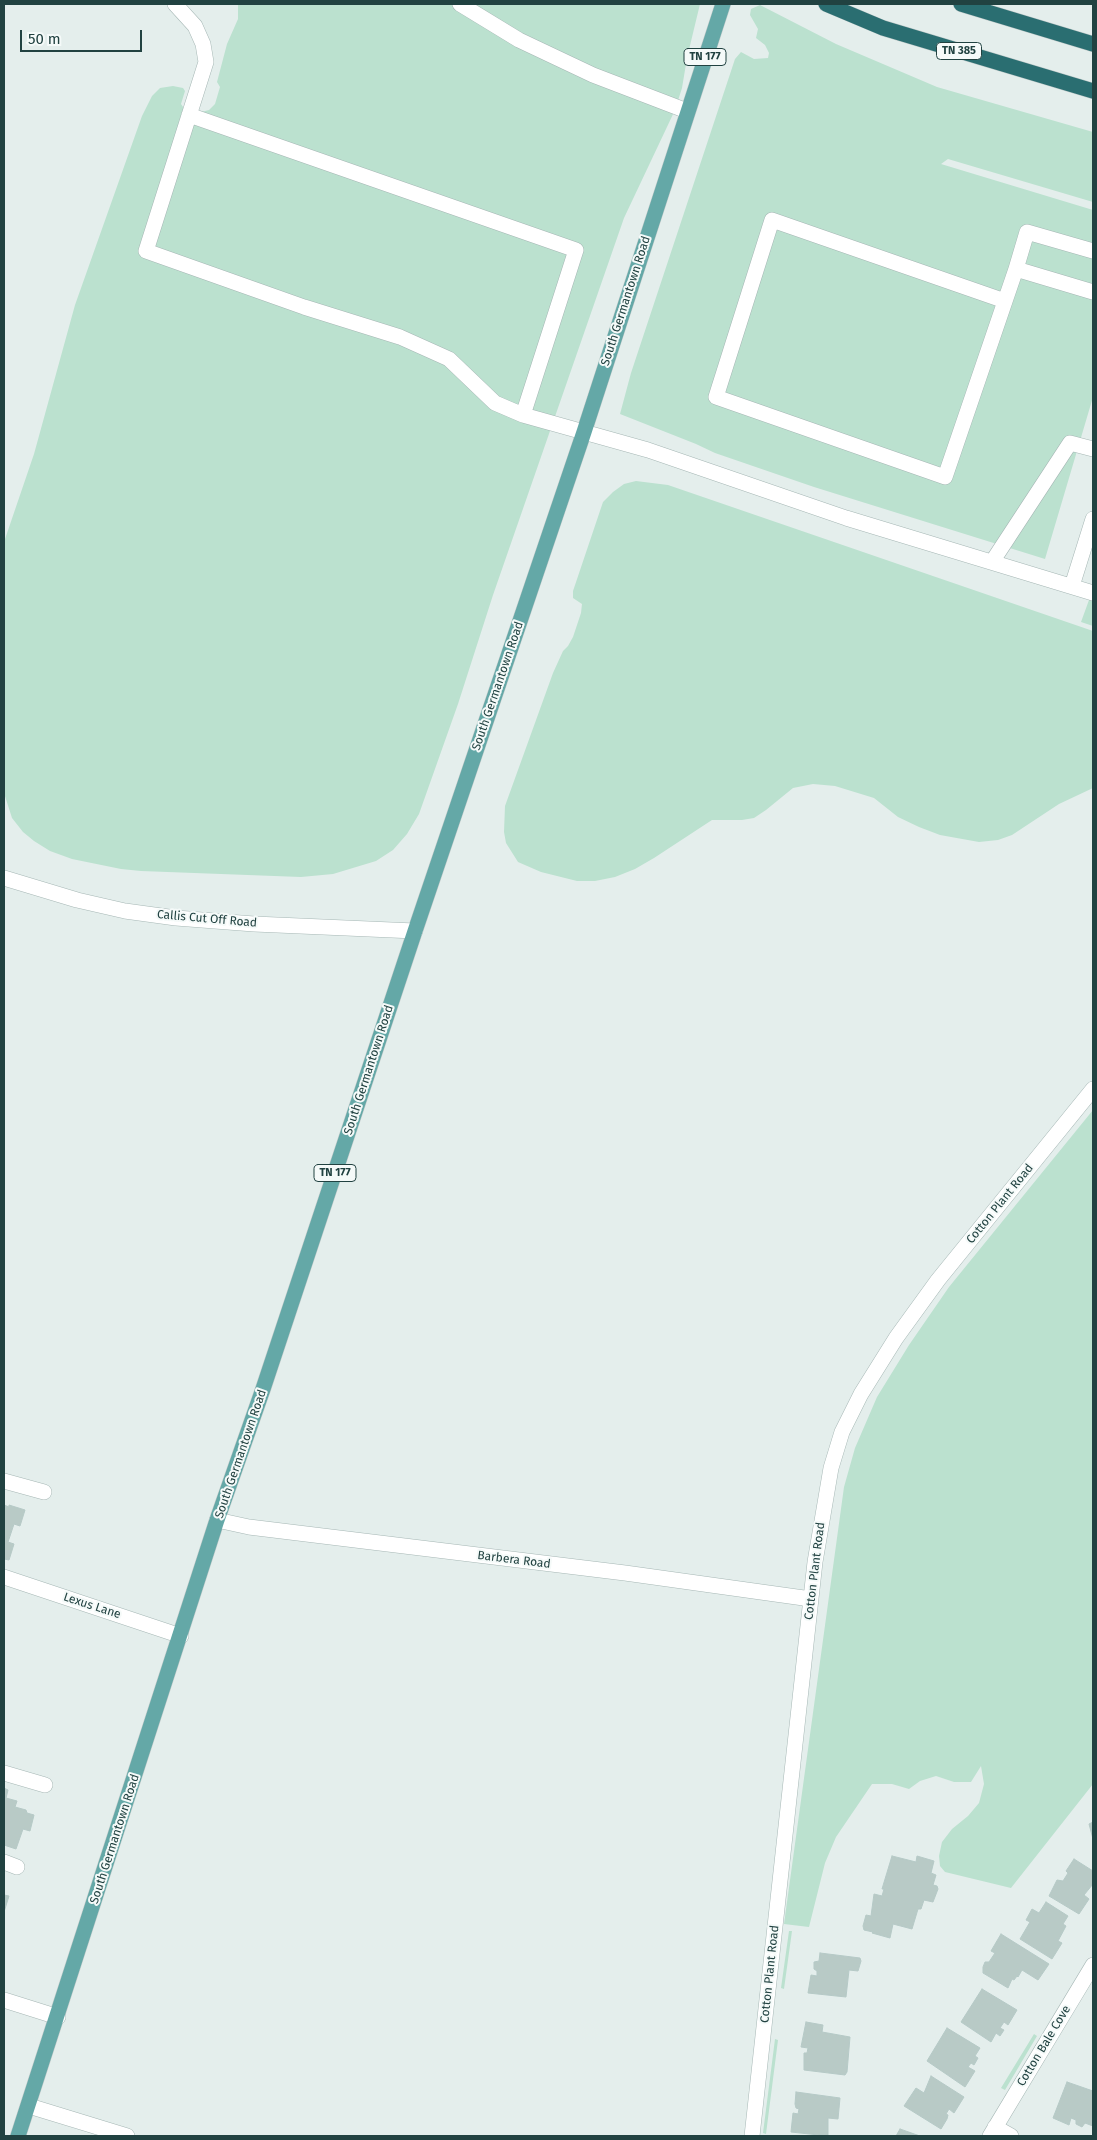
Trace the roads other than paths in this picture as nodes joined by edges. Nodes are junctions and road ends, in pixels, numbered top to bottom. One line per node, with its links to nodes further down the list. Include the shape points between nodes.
1 (175, 4): 9 (street, via 196,26 206,62)
2 (460, 4): 8 (street, via 519,40 593,75)
3 (723, 4): 8 (main road, South Germantown Road / TN 177)
4 (826, 4): 7 (highway, TN 385, via 882,28)
5 (961, 4): 6 (highway)
6 (1093, 44)
7 (1093, 91)
8 (687, 110): 15 (main road, South Germantown Road / TN 177)
9 (189, 115): 14 (street, via 146,251 408,341 448,359 495,402); 14 (street, via 576,250)
10 (1093, 251): 11 (street, via 1027,232)
11 (1016, 269): 12 (street); 13 (street)
12 (1093, 292)
13 (1005, 301): 13 (street, via 945,476 716,397 772,220)
14 (523, 415): 15 (street)
15 (584, 432): 18 (street); 22 (main road, South Germantown Road / TN 177)
16 (1093, 450): 18 (street, via 1070,443)
17 (1093, 518): 19 (street)
18 (992, 562): 19 (street)
19 (1072, 586): 20 (street)
20 (1093, 592)
21 (4, 878): 22 (street, Callis Cut Off Road, via 125,911 176,918)
22 (415, 931): 26 (main road, South Germantown Road / TN 177, via 264,1389)
23 (1093, 1089): 28 (street, Cotton Plant Road, via 938,1280 861,1394 842,1432 831,1468)
24 (4, 1480): 25 (street)
25 (44, 1492)
26 (217, 1520): 28 (street, Barbera Road, via 249,1527); 29 (main road, South Germantown Road / TN 177)
27 (4, 1577): 29 (street, Lexus Lane)
28 (810, 1599): 39 (street, Cotton Plant Road)
29 (181, 1636): 34 (main road, South Germantown Road / TN 177)
30 (4, 1773): 31 (street)
31 (45, 1786)
32 (1093, 1965): 36 (street, Cotton Bale Cove)
33 (4, 2000): 34 (street)
34 (58, 2017): 35 (main road, South Germantown Road / TN 177)
35 (29, 2106): 37 (main road, South Germantown Road / TN 177); 38 (street)
36 (993, 2132): 40 (street)
37 (18, 2136)
38 (127, 2136)
39 (752, 2136)
40 (1011, 2136)

